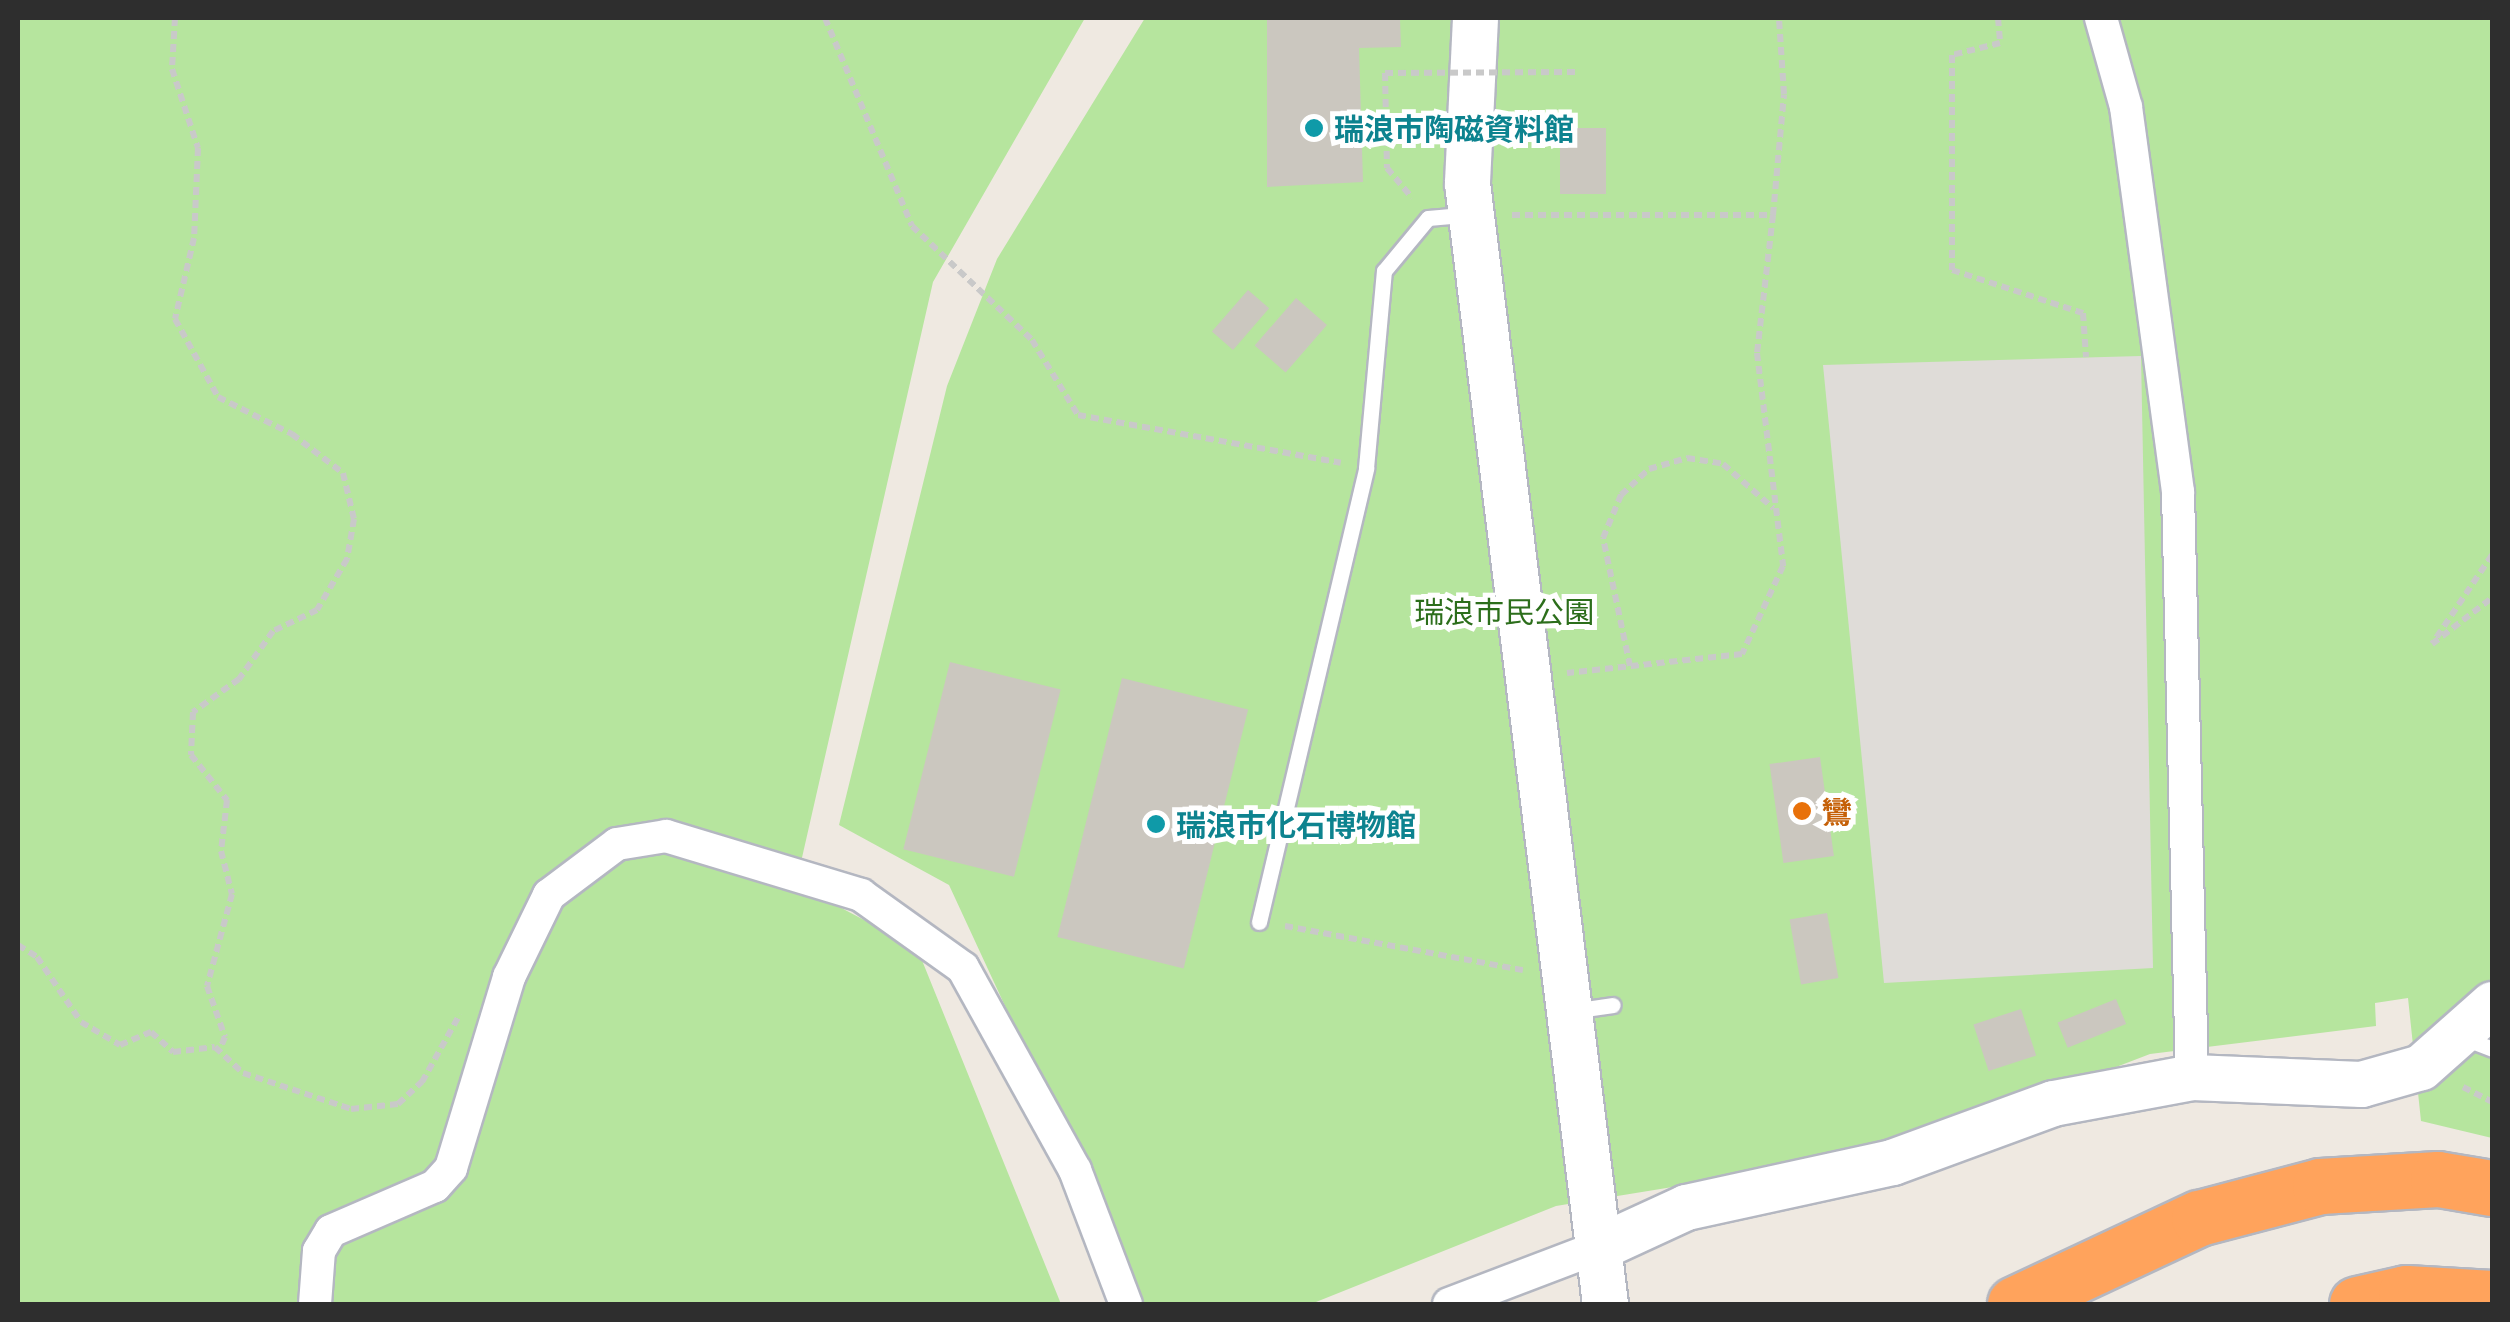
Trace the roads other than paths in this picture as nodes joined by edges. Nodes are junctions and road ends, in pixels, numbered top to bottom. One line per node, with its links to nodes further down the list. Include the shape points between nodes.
1 (1475, 18): 3 (street)
2 (2102, 18): 9 (street, via 2126,108 2178,492)
3 (1449, 216): 4 (lane, via 1384,270 1366,468); 7 (street, via 1524,678)
4 (1258, 922)
5 (2492, 1004): 8 (street)
6 (1613, 1005): 7 (lane)
7 (1567, 1011): 11 (street)
8 (2475, 1042): 9 (street, via 2361,1084)
9 (2192, 1077): 11 (street, via 2054,1103 1892,1162 1686,1208)
10 (2492, 1188): 17 (highway, via 2438,1179 2320,1186 2199,1218)
11 (1599, 1247): 15 (street); 16 (street)
12 (2492, 1298): 18 (highway, via 2406,1293)
13 (314, 1304): 14 (street, via 319,1251 331,1232 435,1186 451,1168 508,977 549,895 617,844 666,836 719,846 861,895 962,968 1076,1170)
14 (1126, 1304)
15 (1449, 1304)
16 (1606, 1304)
17 (2015, 1304)
18 (2357, 1304)

